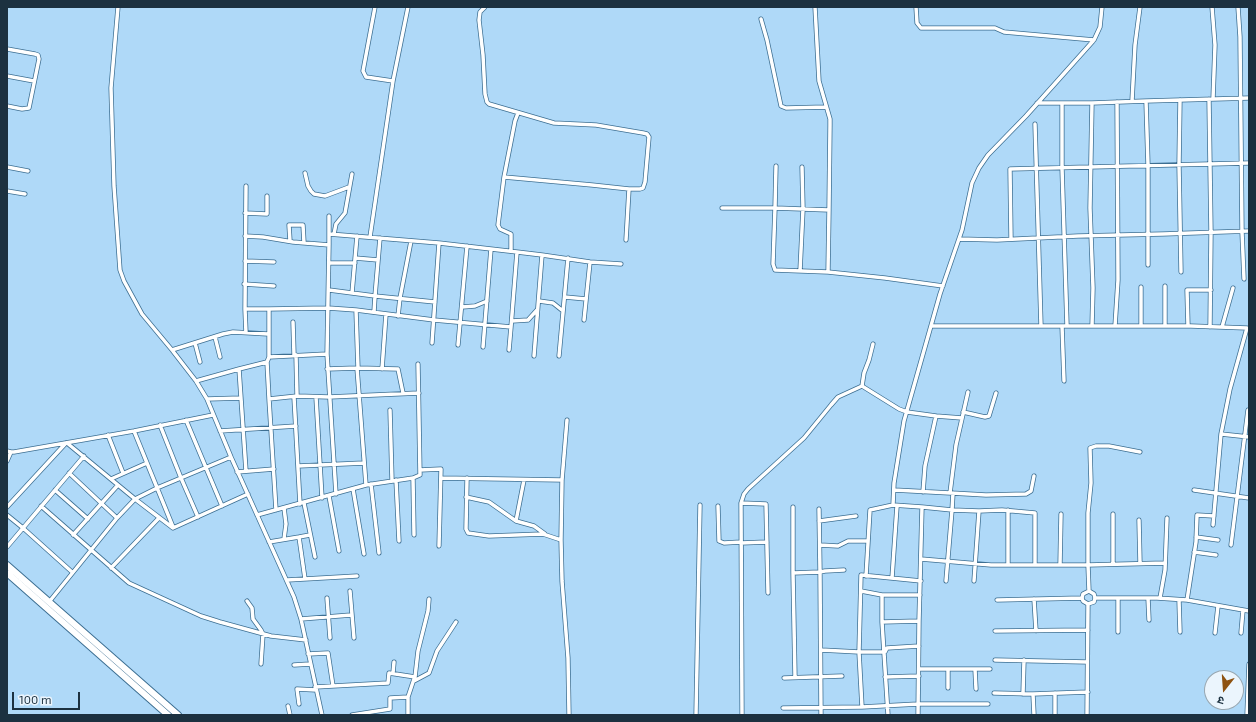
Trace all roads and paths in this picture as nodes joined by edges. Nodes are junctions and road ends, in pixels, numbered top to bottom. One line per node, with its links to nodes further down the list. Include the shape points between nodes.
1 (118, 7): 154 (street, via 111,88 120,270 142,314)
2 (375, 7): 16 (street, via 362,72 366,76)
3 (408, 7): 16 (street)
4 (484, 7): 29 (street, via 479,20 485,99 494,106)
5 (815, 7): 28 (street, via 819,81)
6 (916, 7): 12 (street, via 917,23 920,28 995,28 1004,32)
7 (1102, 7): 12 (street, via 1100,27)
8 (1140, 7): 21 (street)
9 (1212, 7): 19 (street, via 1215,45)
10 (1238, 7): 17 (street)
11 (761, 19): 28 (street, via 782,106)
12 (1094, 40): 24 (street)
13 (7, 49): 15 (street, via 38,55)
14 (7, 76): 15 (street)
15 (34, 81): 27 (street, via 29,108)
16 (393, 81): 71 (street)
17 (1240, 98): 18 (street); 19 (street); 31 (street)
18 (1249, 98)
19 (1211, 99): 20 (street); 33 (street)
20 (1180, 100): 22 (street); 35 (street)
21 (1132, 101): 22 (street); 23 (street)
22 (1146, 101): 34 (street)
23 (1117, 102): 26 (street); 37 (street)
24 (1037, 103): 25 (street); 74 (street, via 978,168)
25 (1062, 103): 26 (street); 42 (street)
26 (1092, 103): 40 (street)
27 (7, 106)
28 (826, 107): 56 (street, via 830,125)
29 (518, 113): 46 (street); 49 (street, via 559,124 596,124 647,134 649,140 645,186 640,189)
30 (1035, 124): 41 (street)
31 (1241, 163): 32 (street); 33 (street); 60 (street)
32 (1249, 163)
33 (1210, 164): 35 (street); 61 (street)
34 (1148, 165): 35 (street); 37 (street); 67 (street)
35 (1179, 165): 64 (street)
36 (776, 166): 54 (street)
37 (1117, 166): 40 (street); 66 (street)
38 (7, 167): 43 (street)
39 (802, 167): 55 (street)
40 (1090, 167): 42 (street); 65 (street)
41 (1036, 168): 42 (street); 73 (street); 75 (street, via 1010,169)
42 (1062, 168): 70 (street)
43 (28, 171)
44 (305, 173): 48 (street, via 308,186 314,194 325,196)
45 (352, 174): 48 (street)
46 (504, 177): 49 (street); 84 (street, via 499,228 511,234)
47 (246, 186): 57 (street)
48 (349, 188): 63 (street, via 345,213 336,224)
49 (629, 189): 76 (street)
50 (7, 191): 51 (street)
51 (25, 194)
52 (267, 196): 57 (street, via 267,214)
53 (722, 208): 54 (street)
54 (775, 208): 55 (street); 97 (street, via 775,270)
55 (803, 209): 56 (street); 97 (street)
56 (829, 210): 98 (street)
57 (245, 213): 68 (street)
58 (329, 216): 62 (street)
59 (1249, 231): 60 (street)
60 (1242, 232): 61 (street); 100 (street)
61 (1211, 233): 64 (street); 108 (street)
62 (329, 234): 63 (street); 81 (street)
63 (334, 234): 69 (street)
64 (1180, 234): 67 (street); 99 (street)
65 (1090, 235): 66 (street); 70 (street); 137 (street)
66 (1118, 235): 67 (street); 138 (street)
67 (1148, 235): 96 (street)
68 (245, 236): 77 (street); 90 (street)
69 (357, 236): 71 (street); 87 (street)
70 (1064, 236): 73 (street); 136 (street)
71 (370, 237): 72 (street)
72 (380, 238): 78 (street); 89 (street)
73 (1038, 238): 75 (street); 134 (street)
74 (959, 239): 75 (street); 103 (street)
75 (1011, 239)
76 (626, 240)
77 (290, 241): 79 (street); 79 (street, via 289,225 303,225)
78 (411, 241): 80 (street); 112 (street)
79 (304, 243): 81 (street)
80 (440, 243): 82 (street); 115 (street)
81 (330, 245): 93 (street)
82 (467, 246): 83 (street); 119 (street)
83 (492, 249): 84 (street); 116 (street)
84 (512, 251): 85 (street)
85 (517, 252): 86 (street); 128 (street)
86 (542, 254): 88 (street); 114 (street)
87 (355, 258): 89 (street); 94 (street)
88 (568, 258): 92 (street); 111 (street)
89 (378, 260): 110 (street)
90 (245, 261): 91 (street); 101 (street)
91 (274, 262)
92 (590, 262): 95 (street); 113 (street)
93 (329, 263): 94 (street); 107 (street)
94 (355, 263): 109 (street)
95 (621, 264)
96 (1148, 265)
97 (800, 271): 98 (street)
98 (828, 272): 103 (street)
99 (1181, 272)
100 (1244, 279)
101 (244, 284): 102 (street); 117 (street)
102 (274, 286)
103 (943, 286): 133 (street)
104 (1141, 286): 139 (street)
105 (1165, 286): 140 (street)
106 (1233, 288): 144 (street)
107 (329, 290): 109 (street); 118 (street)
108 (1211, 290): 141 (street, via 1187,290); 143 (street)
109 (352, 293): 110 (street)
110 (375, 296): 112 (street); 124 (street)
111 (565, 297): 113 (street); 123 (street)
112 (400, 298): 115 (street); 126 (street)
113 (586, 299): 129 (street)
114 (539, 301): 122 (street); 123 (street, via 552,303)
115 (435, 302): 127 (street)
116 (487, 302): 119 (street); 132 (street)
117 (245, 308): 120 (street); 146 (street)
118 (328, 308): 120 (street); 121 (street); 156 (street)
119 (462, 308): 131 (street)
120 (268, 309): 147 (street)
121 (356, 310): 124 (street); 165 (street)
122 (538, 310): 128 (street, via 528,320); 159 (street)
123 (563, 311): 160 (street)
124 (374, 312): 125 (street)
125 (386, 314): 126 (street); 168 (street)
126 (398, 316): 127 (street)
127 (434, 320): 131 (street); 150 (street)
128 (512, 320): 142 (street)
129 (584, 320)
130 (293, 322): 157 (street)
131 (460, 322): 132 (street); 152 (street)
132 (485, 325): 142 (street); 153 (street)
133 (932, 326): 134 (street); 185 (street)
134 (1041, 326): 135 (street)
135 (1062, 326): 136 (street); 170 (street)
136 (1067, 326): 137 (street)
137 (1092, 326): 138 (street)
138 (1115, 326): 139 (street)
139 (1141, 326): 140 (street)
140 (1165, 326): 141 (street)
141 (1188, 326): 143 (street)
142 (511, 327): 155 (street)
143 (1210, 327): 144 (street)
144 (1222, 327): 145 (street)
145 (1248, 328): 198 (street, via 1230,389)
146 (246, 333): 147 (street); 148 (street, via 233,332)
147 (268, 334): 161 (street)
148 (215, 336): 149 (street); 158 (street)
149 (195, 343): 154 (street); 162 (street)
150 (432, 343)
151 (872, 344): 171 (street)
152 (458, 345)
153 (483, 347)
154 (172, 350): 169 (street)
155 (509, 350)
156 (327, 354): 157 (street); 167 (street)
157 (295, 355): 161 (street); 177 (street)
158 (220, 356)
159 (534, 356)
160 (559, 356)
161 (269, 357): 163 (street)
162 (200, 362)
163 (268, 362): 166 (street); 182 (street)
164 (418, 364): 174 (street)
165 (358, 368): 167 (street); 168 (street); 176 (street)
166 (239, 369): 169 (street); 180 (street)
167 (327, 369): 179 (street)
168 (382, 369): 173 (street, via 399,370)
169 (196, 381): 181 (street)
170 (1064, 381)
171 (862, 386): 185 (street); 247 (street, via 838,397 804,438 748,489)
172 (968, 392): 186 (street)
173 (403, 393): 174 (street); 176 (street)
174 (419, 393): 214 (street)
175 (996, 393): 186 (street, via 989,416)
176 (359, 395): 179 (street); 208 (street)
177 (296, 396): 178 (street); 182 (street); 193 (street)
178 (316, 397): 179 (street); 209 (street)
179 (329, 397): 210 (street)
180 (241, 398): 181 (street); 195 (street)
181 (207, 399): 187 (street)
182 (269, 399): 194 (street)
183 (390, 410): 227 (street)
184 (1248, 410): 200 (street)
185 (907, 412): 188 (street); 234 (street)
186 (964, 412): 189 (street)
187 (213, 415): 190 (street); 197 (street)
188 (936, 416): 189 (street); 236 (street)
189 (962, 418): 237 (street, via 956,445)
190 (186, 420): 192 (street); 212 (street)
191 (567, 420): 226 (street)
192 (160, 426): 196 (street); 220 (street)
193 (296, 426): 194 (street); 211 (street)
194 (271, 428): 195 (street); 213 (street)
195 (243, 430): 197 (street); 215 (street)
196 (134, 431): 199 (street); 207 (street)
197 (220, 431): 205 (street)
198 (1221, 434): 200 (street); 238 (street)
199 (108, 435): 201 (street); 218 (street)
200 (1247, 437): 242 (street)
201 (67, 443): 202 (street); 204 (street); 251 (street)
202 (9, 452): 206 (street)
203 (1140, 452): 316 (street, via 1109,446 1090,448)
204 (84, 456): 217 (street); 224 (street)
205 (231, 457): 212 (street); 216 (street)
206 (7, 461)
207 (147, 462): 218 (street); 231 (street)
208 (364, 463): 210 (street); 230 (street)
209 (319, 465): 210 (street); 211 (street); 244 (street)
210 (334, 465): 240 (street)
211 (298, 466): 249 (street)
212 (205, 469): 220 (street); 253 (street)
213 (274, 469): 215 (street); 260 (street)
214 (420, 470): 221 (street, via 420,475); 222 (street, via 441,469)
215 (246, 471): 216 (street)
216 (237, 472): 239 (street)
217 (69, 473): 233 (street); 248 (street)
218 (123, 473): 224 (street)
219 (1034, 476): 237 (street, via 1031,491 1026,494)
220 (181, 478): 231 (street); 270 (street)
221 (414, 478): 227 (street); 281 (street)
222 (441, 478): 223 (street); 296 (street)
223 (467, 478): 225 (street); 243 (street)
224 (111, 479): 229 (street)
225 (524, 480): 226 (street); 276 (street)
226 (562, 480): 289 (street)
227 (394, 481): 228 (street); 288 (street)
228 (371, 484): 230 (street); 302 (street)
229 (118, 485): 246 (street); 248 (street)
230 (366, 485): 232 (street)
231 (157, 488): 246 (street); 280 (street)
232 (354, 489): 240 (street); 303 (street)
233 (55, 490): 252 (street); 274 (street)
234 (894, 490): 236 (street); 255 (street)
235 (1194, 490): 238 (street)
236 (922, 492): 237 (street)
237 (951, 493): 261 (street)
238 (1216, 493): 242 (street); 269 (street)
239 (248, 494): 253 (street); 267 (street)
240 (336, 494): 241 (street)
241 (329, 496): 244 (street); 300 (street)
242 (1237, 496): 245 (street); 295 (street)
243 (466, 497): 276 (street, via 489,502); 282 (street, via 466,529 470,535)
244 (322, 498): 249 (street)
245 (1249, 498)
246 (135, 499): 271 (street); 272 (street)
247 (741, 502): 293 (street); 294 (street, via 766,504)
248 (102, 504): 271 (street); 274 (street)
249 (302, 504): 258 (street); 284 (street)
250 (700, 505): 422 (street)
251 (7, 506)
252 (41, 506): 279 (street); 283 (street)
253 (222, 506): 270 (street)
254 (718, 506): 293 (street, via 719,541)
255 (895, 506): 257 (street); 291 (street, via 870,510); 325 (street)
256 (793, 507): 322 (street)
257 (922, 507): 261 (street); 306 (street)
258 (284, 508): 260 (street); 287 (street)
259 (819, 508): 277 (street)
260 (276, 510): 267 (street)
261 (952, 510): 263 (street); 307 (street)
262 (1008, 510): 263 (street); 311 (street, via 1035,513); 315 (street)
263 (979, 511): 310 (street)
264 (1061, 514): 312 (street)
265 (1113, 514): 313 (street)
266 (7, 515): 279 (street)
267 (257, 515): 292 (street)
268 (856, 516): 277 (street)
269 (1214, 516): 278 (street); 286 (street, via 1197,515)
270 (198, 517): 280 (street)
271 (117, 518): 299 (street)
272 (159, 518): 280 (street); 317 (street)
273 (1167, 518): 309 (street)
274 (88, 519): 283 (street)
275 (1139, 520): 308 (street)
276 (516, 521): 282 (street, via 534,526)
277 (819, 521): 297 (street)
278 (1213, 525)
279 (23, 528): 298 (street); 319 (street)
280 (173, 528)
281 (414, 534)
282 (546, 534): 289 (street)
283 (73, 535): 299 (street)
284 (310, 535): 285 (street); 305 (street)
285 (299, 537): 287 (street); 326 (street)
286 (1196, 537): 290 (street); 301 (street)
287 (284, 539): 292 (street)
288 (399, 540)
289 (561, 540): 421 (street)
290 (1218, 540)
291 (868, 541): 297 (street, via 848,541 838,546); 324 (street)
292 (269, 542): 327 (street)
293 (741, 542): 294 (street); 423 (street)
294 (767, 542): 334 (street)
295 (1231, 545)
296 (439, 546)
297 (820, 546): 320 (street)
298 (7, 547)
299 (91, 550): 317 (street); 319 (street)
300 (339, 551)
301 (1194, 552): 304 (street); 347 (street)
302 (379, 553)
303 (364, 554)
304 (1216, 555)
305 (315, 557)
306 (921, 558): 307 (street); 328 (street)
307 (947, 561): 310 (street); 329 (street)
308 (1140, 563): 309 (street); 313 (street)
309 (1165, 563): 342 (street)
310 (976, 564): 315 (street); 330 (street)
311 (1035, 564): 312 (street); 315 (street)
312 (1060, 564): 316 (street)
313 (1113, 564): 316 (street)
314 (7, 565): 349 (main road)
315 (1008, 565)
316 (1088, 565): 333 (street)
317 (111, 568): 368 (street, via 129,583 201,616)
318 (844, 570): 320 (street)
319 (72, 572): 349 (street)
320 (820, 572): 322 (street); 373 (street)
321 (7, 573): 349 (main road)
322 (793, 573): 393 (street)
323 (357, 576): 326 (street)
324 (866, 576): 325 (street); 332 (street, via 861,575)
325 (892, 578): 328 (street)
326 (305, 579): 327 (street)
327 (287, 580): 356 (street)
328 (920, 581): 336 (street)
329 (946, 581)
330 (974, 581)
331 (350, 591): 354 (street)
332 (861, 591): 335 (street); 374 (street)
333 (1089, 591): 338 (street, via 1083,594); 339 (street)
334 (768, 593)
335 (882, 595): 336 (street); 360 (street)
336 (920, 595): 358 (street)
337 (327, 598): 355 (street)
338 (1082, 598): 344 (street); 350 (street)
339 (1095, 598): 340 (street); 350 (street, via 1094,602)
340 (1118, 598): 341 (street); 364 (street)
341 (1148, 598): 342 (street); 357 (street)
342 (1160, 598): 346 (street)
343 (429, 599): 396 (street)
344 (1034, 599): 345 (street); 363 (street)
345 (997, 600)
346 (1179, 600): 347 (street); 365 (street)
347 (1187, 600): 351 (street)
348 (247, 601): 368 (street, via 252,608 252,619)
349 (47, 604): 415 (main road); 416 (main road)
350 (1088, 604): 361 (street)
351 (1218, 606): 352 (street); 366 (street)
352 (1244, 610): 353 (street); 367 (street)
353 (1249, 611)
354 (351, 615): 355 (street); 370 (street)
355 (329, 617): 356 (street); 369 (street)
356 (301, 619): 371 (street)
357 (1149, 620)
358 (919, 621): 360 (street); 372 (street)
359 (456, 622): 396 (street, via 437,651 429,673)
360 (882, 622): 375 (street)
361 (1088, 630): 363 (street); 380 (street)
362 (995, 631): 363 (street)
363 (1036, 631)
364 (1118, 632)
365 (1180, 632)
366 (1215, 633)
367 (1241, 633)
368 (262, 634): 371 (street); 381 (street)
369 (330, 638)
370 (354, 638)
371 (306, 640): 376 (street)
372 (919, 646): 375 (street, via 887,648); 385 (street)
373 (821, 650): 374 (street); 390 (street)
374 (859, 652): 375 (street); 413 (street)
375 (884, 652): 394 (street)
376 (308, 654): 382 (street); 397 (street, via 328,653)
377 (995, 660): 378 (street)
378 (1024, 660): 380 (street); 404 (street)
379 (394, 662): 389 (street)
380 (1087, 662): 401 (street)
381 (260, 664)
382 (310, 664): 384 (street); 398 (street)
383 (1249, 664): 430 (street)
384 (294, 665)
385 (919, 669): 386 (street); 392 (street)
386 (948, 669): 387 (street); 399 (street)
387 (975, 669): 388 (street); 400 (street)
388 (990, 669)
389 (393, 674): 396 (street); 397 (street, via 389,673 388,683)
390 (820, 676): 391 (street); 393 (street); 412 (street)
391 (842, 676)
392 (919, 676): 394 (street); 408 (street)
393 (796, 677): 395 (street)
394 (886, 677): 411 (street)
395 (784, 678)
396 (414, 679): 406 (street)
397 (333, 686): 398 (street)
398 (316, 688): 407 (street, via 297,690); 418 (street)
399 (948, 688)
400 (976, 689)
401 (1088, 692): 403 (street); 429 (street)
402 (994, 693): 404 (street)
403 (1054, 693): 405 (street); 428 (street)
404 (1023, 694): 405 (street)
405 (1033, 694): 427 (street)
406 (408, 697): 419 (street, via 390,698 390,709); 420 (street)
407 (299, 704)
408 (918, 704): 409 (street); 411 (street); 426 (street)
409 (988, 704)
410 (288, 706): 417 (street)
411 (888, 706): 413 (street); 425 (street)
412 (821, 707): 413 (street); 414 (street); 424 (street)
413 (862, 707)
414 (783, 708)
415 (168, 715)
416 (178, 715)
417 (290, 715)
418 (322, 715)
419 (351, 715)
420 (408, 715)
421 (569, 715)
422 (696, 715)
423 (742, 715)
424 (821, 715)
425 (888, 715)
426 (918, 715)
427 (1034, 715)
428 (1055, 715)
429 (1088, 715)
430 (1247, 715)

